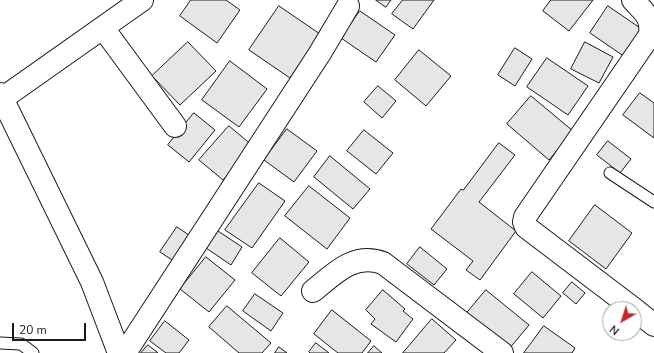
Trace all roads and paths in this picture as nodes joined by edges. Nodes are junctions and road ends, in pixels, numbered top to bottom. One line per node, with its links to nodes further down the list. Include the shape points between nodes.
1 (142, 0): 4 (street)
2 (633, 0): 10 (street, via 649,17 650,35 524,222 526,227)
3 (348, 6): 16 (street)
4 (103, 28): 5 (street); 6 (street)
5 (1, 96): 15 (street, via 92,282)
6 (175, 126)
7 (610, 173): 8 (lane)
8 (654, 202)
9 (313, 291): 17 (street, via 339,270 363,259 374,259 383,263)
10 (623, 301)
11 (642, 315): 12 (street)
12 (654, 324)
13 (0, 343): 14 (lane, via 21,344)
14 (33, 353)
15 (119, 353)
16 (125, 353)
17 (502, 353)

